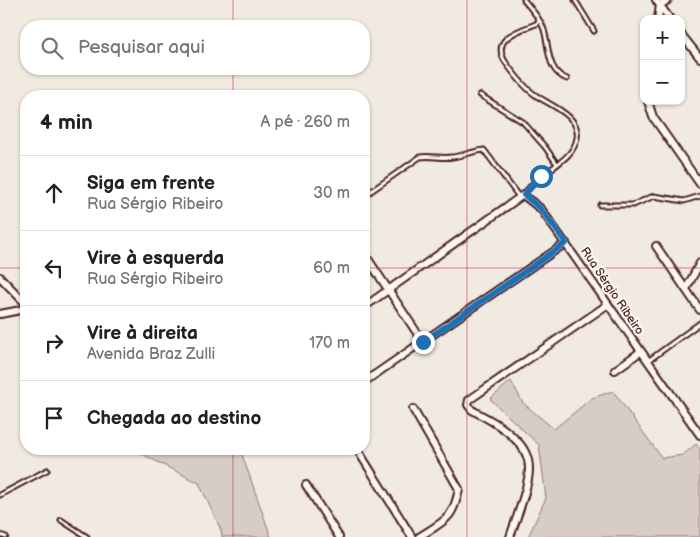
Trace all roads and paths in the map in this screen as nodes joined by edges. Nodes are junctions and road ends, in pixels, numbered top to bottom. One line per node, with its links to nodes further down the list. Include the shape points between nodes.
1 (524, 0): 6 (lane)
2 (575, 0): 7 (lane)
3 (668, 0): 4 (street)
4 (658, 3): 5 (street)
5 (667, 15)
6 (539, 21): 10 (lane, via 544,28 549,58 559,75); 13 (lane, via 507,38 501,44 500,52 526,87 575,124 578,132 574,147)
7 (594, 31)
8 (685, 39): 9 (street)
9 (700, 58)
10 (567, 79)
11 (480, 95): 13 (lane, via 523,122)
12 (649, 105): 14 (street, via 653,117)
13 (557, 164): 16 (lane)
14 (700, 184)
15 (370, 192): 16 (lane, via 420,157 451,158 484,150)
16 (521, 196): 19 (street, Rua Sérgio Ribeiro, via 541,209); 24 (street)
17 (700, 196): 18 (lane, via 684,201 654,196 633,205)
18 (600, 205)
19 (566, 243): 28 (street, Rua Sérgio Ribeiro); 33 (street)
20 (656, 246): 25 (street)
21 (370, 262): 24 (street)
22 (700, 263): 25 (street)
23 (0, 277): 26 (street)
24 (388, 289): 27 (street); 33 (street)
25 (686, 289): 30 (street)
26 (20, 298)
27 (370, 302)
28 (608, 305): 34 (street, Rua Sérgio Ribeiro); 51 (street, via 469,400 472,410 513,436 528,460 529,470)
29 (20, 310): 31 (street)
30 (700, 310)
31 (0, 314)
32 (700, 323): 35 (lane)
33 (423, 342): 37 (street)
34 (640, 352): 35 (street, Rua Sérgio Ribeiro); 36 (street)
35 (647, 362): 39 (street, Rua Sérgio Ribeiro)
36 (615, 370)
37 (370, 378)
38 (413, 409): 50 (street, via 459,489 456,504 446,520)
39 (700, 435)
40 (361, 455): 49 (street)
41 (47, 470): 43 (lane)
42 (306, 485): 48 (street)
43 (0, 495)
44 (61, 520): 47 (lane)
45 (0, 535): 46 (lane)
46 (6, 537)
47 (87, 537)
48 (339, 537)
49 (412, 537)
50 (419, 537)
51 (510, 537)

